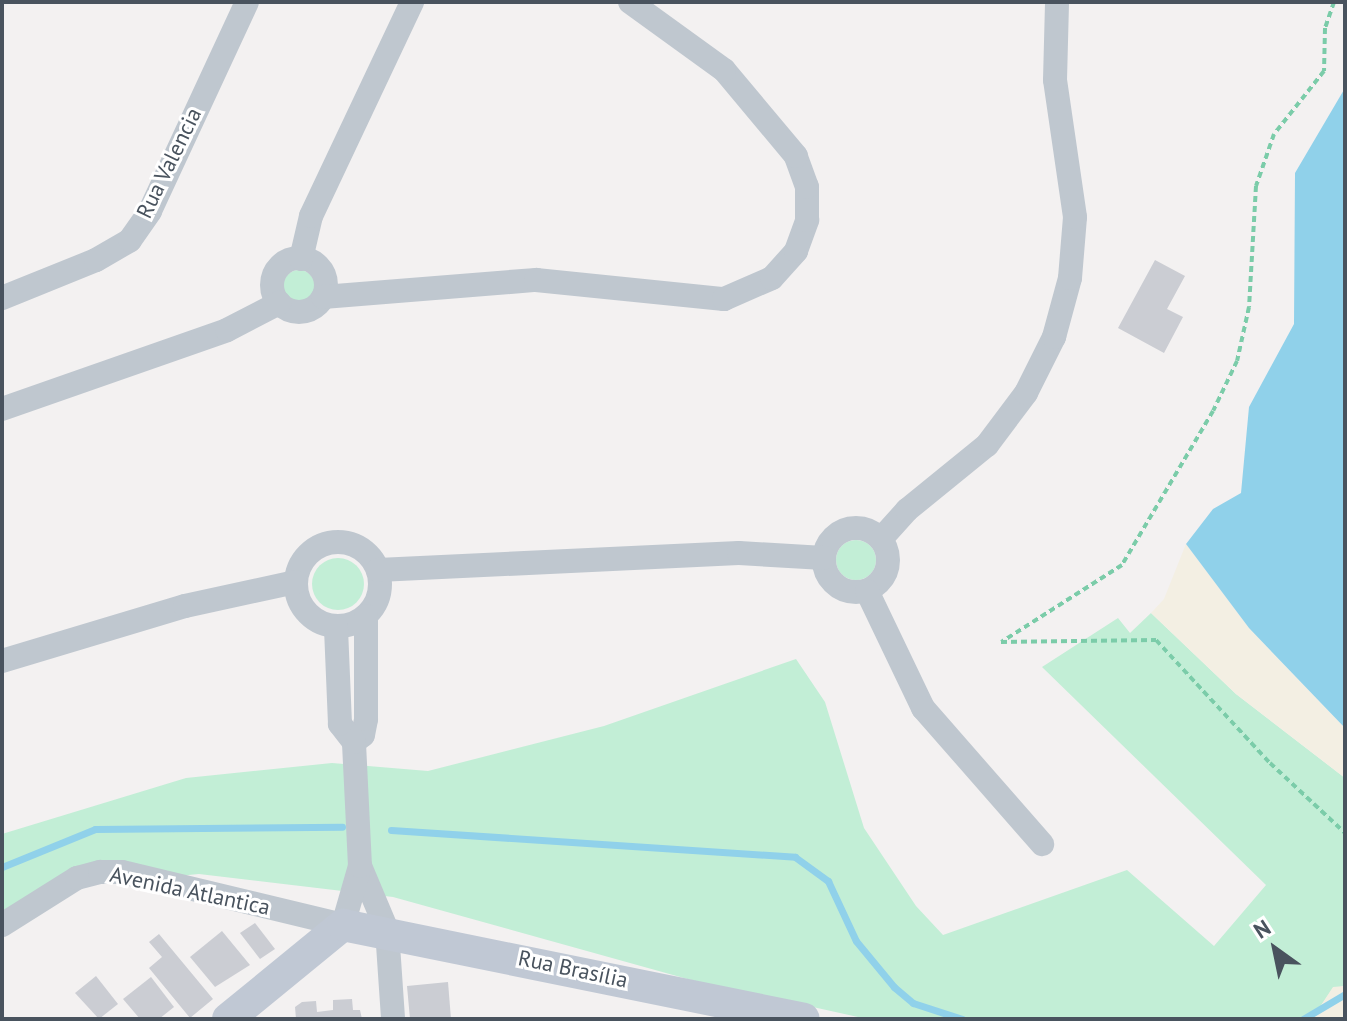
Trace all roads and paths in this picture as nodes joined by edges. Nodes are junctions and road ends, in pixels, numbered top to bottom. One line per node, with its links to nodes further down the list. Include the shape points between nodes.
1 (247, 2): 8 (street, Rua Valencia, via 150,211 130,240 96,260)
2 (412, 2): 6 (street, via 311,216)
3 (630, 2): 7 (street, via 724,70 796,156 807,187 807,220 796,251 772,278 724,299 536,280)
4 (1057, 2): 11 (street, via 1055,80 1075,217 1070,278 1054,337 1026,393 987,445 907,510)
5 (1334, 2): 20 (path, via 1325,28 1324,71 1274,134 1256,186 1249,307 1237,361 1213,411 1122,565 1001,642 1156,640 1270,763)
6 (301, 259): 7 (street, via 319,268); 9 (street, via 281,265 275,274 273,294)
7 (323, 297): 9 (street, via 297,312)
8 (2, 298)
9 (279, 303): 10 (street, via 227,330)
10 (2, 409)
11 (881, 539): 12 (street, via 871,531 846,530 835,536); 15 (street, via 889,562 878,584)
12 (824, 558): 13 (street, via 739,553); 15 (street, via 832,582 842,589)
13 (378, 570): 14 (street, via 364,551 341,542 310,553); 16 (street, via 377,603)
14 (295, 582): 17 (street, via 306,613); 18 (street, via 185,606)
15 (867, 591): 21 (street, via 923,708)
16 (366, 616): 17 (street); 19 (street, via 366,719 363,735)
17 (336, 627): 19 (street, via 340,724)
18 (2, 661)
19 (354, 742): 22 (street)
20 (1345, 833)
21 (1042, 844)
22 (360, 866): 24 (street); 25 (street)
23 (2, 925): 24 (street, Avenida Atlantica, via 77,878 122,872)
24 (343, 925): 25 (street, Rua Brasília); 28 (street)
25 (387, 930): 29 (street); 30 (street, Rua Brasília)
26 (1345, 944): 27 (path)
27 (1345, 961)
28 (228, 1019)
29 (393, 1019)
30 (803, 1019)

